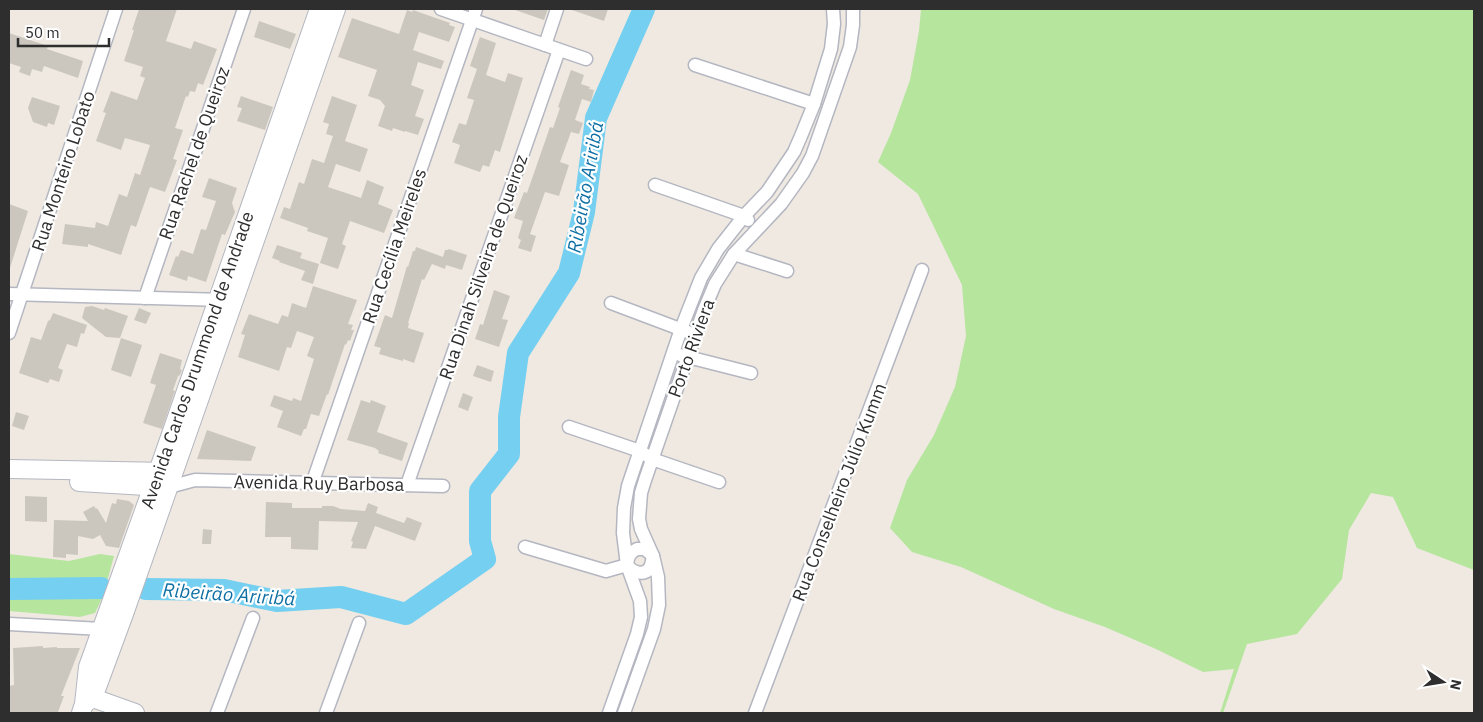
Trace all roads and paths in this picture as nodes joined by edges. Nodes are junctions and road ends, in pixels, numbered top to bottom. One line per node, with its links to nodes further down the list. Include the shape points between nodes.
1 (116, 9): 22 (street, Rua Monteiro Lobato)
2 (244, 9): 23 (street, Rua Rachel de Queiroz)
3 (319, 9): 24 (main road, Avenida Carlos Drummond de Andrade)
4 (336, 9): 24 (main road, Avenida Carlos Drummond de Andrade)
5 (441, 9): 9 (street)
6 (557, 9): 10 (street)
7 (832, 9): 14 (street, Porto Riviera, via 831,49)
8 (853, 9): 17 (street, Porto Riviera, via 850,47 812,156 792,190)
9 (474, 14): 10 (street); 39 (street, Rua Cecília Meireles)
10 (545, 45): 11 (street)
11 (560, 50): 12 (street); 40 (street, Rua Dinah Silveira de Queiroz)
12 (586, 59)
13 (695, 66): 14 (street)
14 (814, 104): 16 (street, Porto Riviera, via 794,152 767,192)
15 (656, 185): 16 (street)
16 (744, 216): 17 (street); 26 (street, Porto Riviera, via 707,266)
17 (758, 228): 18 (street, Porto Riviera)
18 (734, 254): 20 (street); 28 (street, Porto Riviera, via 715,284)
19 (922, 270): 58 (street, Rua Conselheiro Júlio Kumm)
20 (787, 271)
21 (9, 294): 22 (street)
22 (22, 294): 23 (street); 27 (street, Rua Monteiro Lobato)
23 (145, 298): 24 (street)
24 (226, 300): 36 (main road, Avenida Carlos Drummond de Andrade)
25 (611, 303): 26 (street)
26 (681, 329): 28 (street); 29 (street, Porto Riviera)
27 (9, 333)
28 (695, 334): 30 (street, Porto Riviera)
29 (674, 353): 30 (street); 33 (street, Porto Riviera)
30 (687, 357): 31 (street); 34 (street, Porto Riviera)
31 (750, 373)
32 (569, 427): 33 (street)
33 (640, 451): 34 (street); 44 (street, Porto Riviera, via 624,508)
34 (652, 459): 38 (street); 43 (street, Porto Riviera, via 641,493 639,518)
35 (9, 470): 36 (main road, Avenida Ruy Barbosa)
36 (163, 479): 37 (main road, Avenida Ruy Barbosa); 39 (street, Avenida Ruy Barbosa); 45 (main road, Avenida Carlos Drummond de Andrade); 49 (main road, Avenida Carlos Drummond de Andrade)
37 (9, 480)
38 (719, 482)
39 (312, 484): 40 (street, Avenida Ruy Barbosa)
40 (407, 485): 41 (street, Avenida Ruy Barbosa)
41 (443, 486)
42 (526, 547): 44 (street, via 606,571)
43 (653, 556): 44 (street, via 648,550 637,550 628,557); 51 (street, Porto Riviera, via 659,605)
44 (627, 565): 50 (street, Porto Riviera, via 640,601 641,618)
45 (124, 614): 49 (street, via 113,626); 52 (main road, Avenida Carlos Drummond de Andrade)
46 (253, 618): 54 (street)
47 (359, 623): 55 (street)
48 (9, 624): 49 (street)
49 (102, 629): 52 (main road, Avenida Carlos Drummond de Andrade, via 88,667)
50 (621, 679): 51 (street); 56 (street, Porto Riviera)
51 (635, 684): 57 (street, Porto Riviera)
52 (86, 705): 53 (main road)
53 (135, 713)
54 (217, 713)
55 (326, 713)
56 (609, 713)
57 (624, 713)
58 (755, 713)

